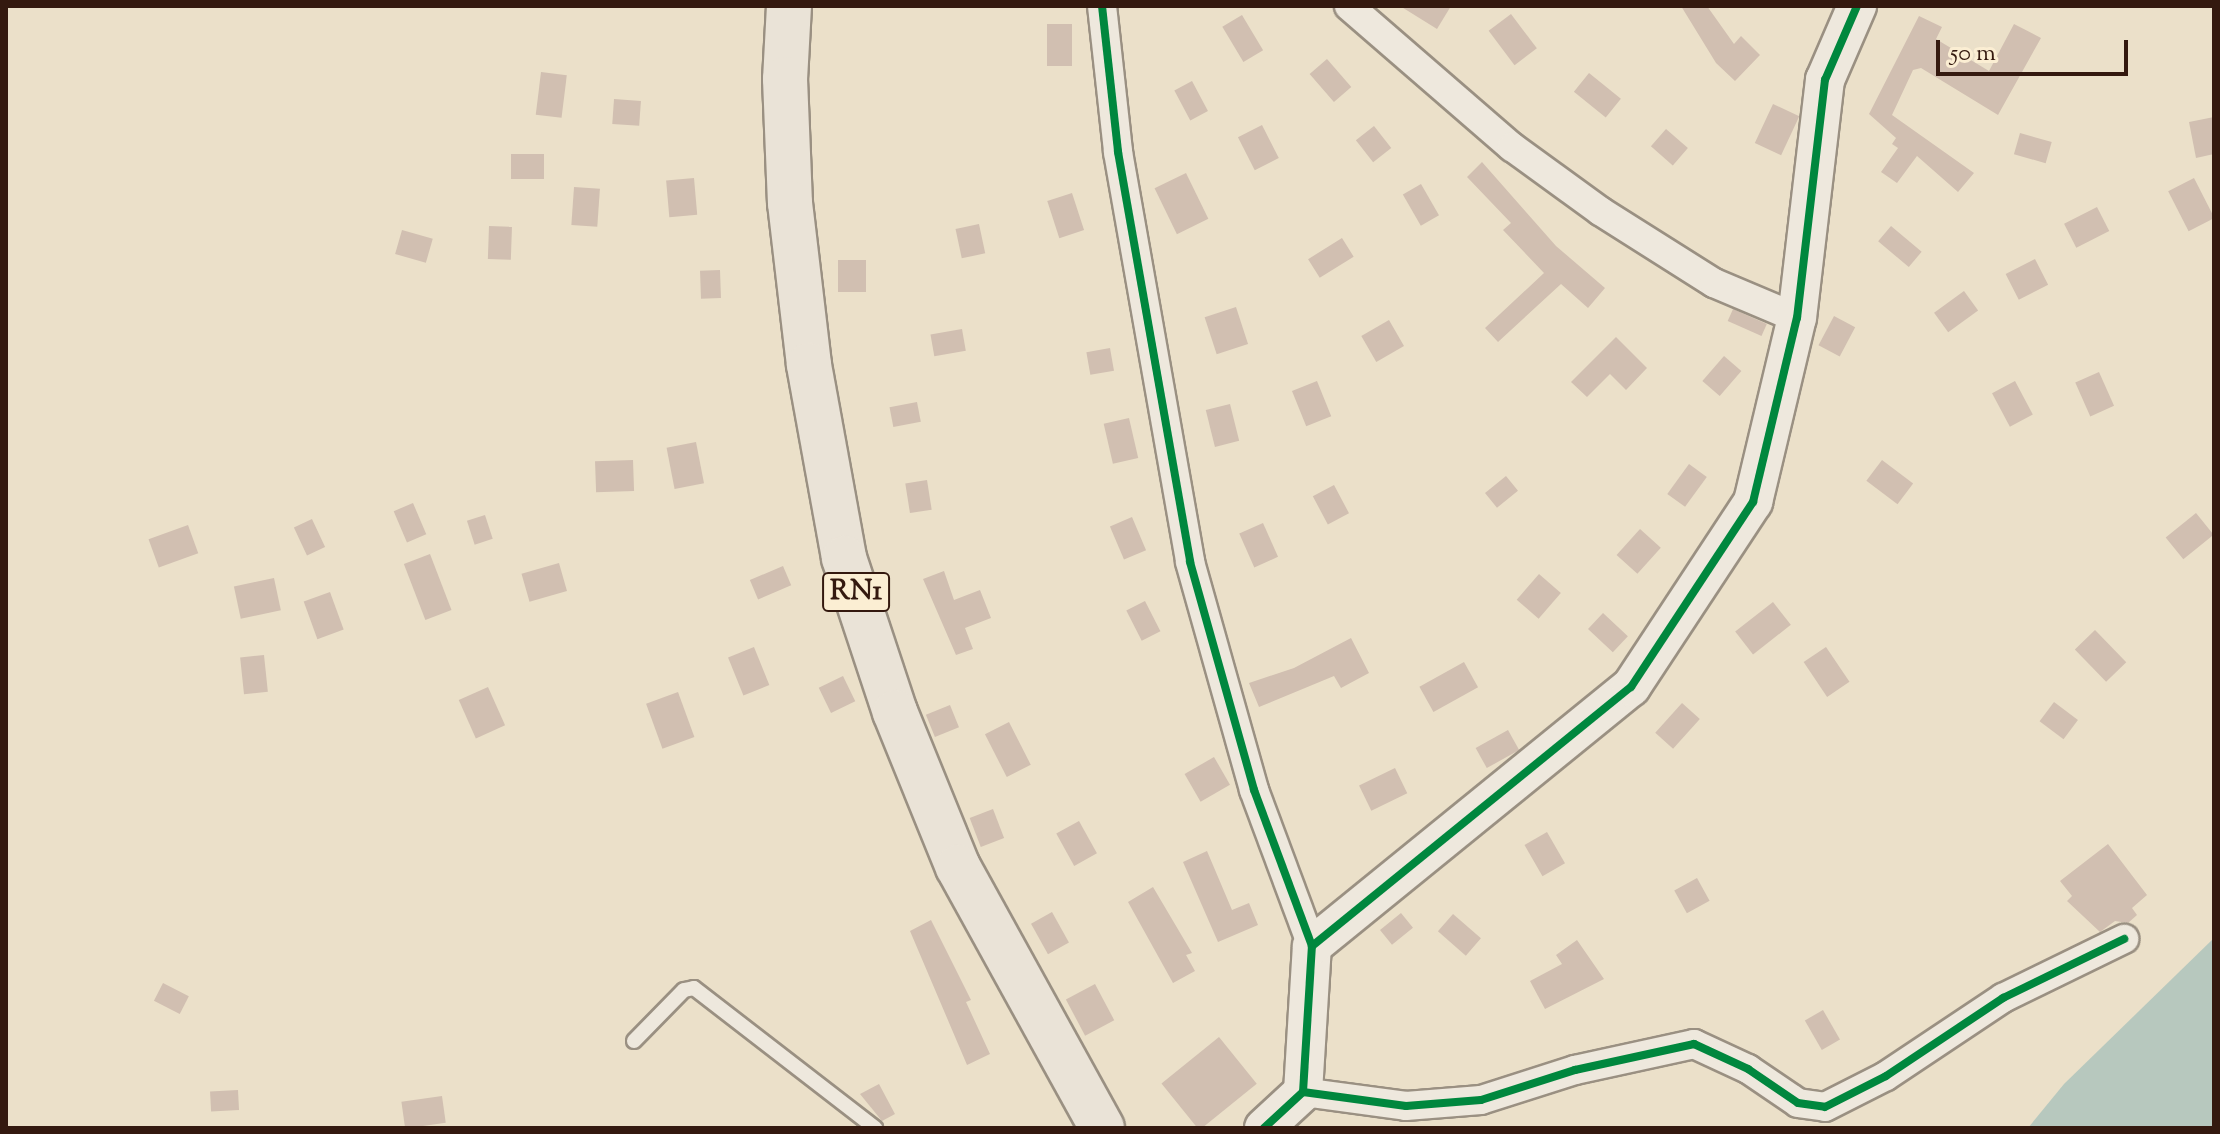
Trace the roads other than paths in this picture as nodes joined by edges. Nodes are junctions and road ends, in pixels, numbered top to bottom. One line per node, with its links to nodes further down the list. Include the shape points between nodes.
1 (789, 6): 11 (highway, RN1, via 785,79 790,203 809,365 844,558 895,712 958,867)
2 (1102, 6): 7 (street, via 1118,152 1190,562 1254,790)
3 (1349, 6): 5 (street, via 1512,147 1600,211 1714,283)
4 (1857, 6): 5 (street, via 1825,80)
5 (1797, 318): 7 (street, via 1753,502 1631,687)
6 (2124, 939): 9 (street, via 2003,998 1886,1076 1825,1107 1798,1103 1748,1069 1694,1044 1575,1070 1481,1100 1406,1106)
7 (1312, 946): 9 (street)
8 (634, 1041): 10 (lane, via 684,990 694,988)
9 (1303, 1092): 12 (street)
10 (875, 1128)
11 (1102, 1128)
12 (1264, 1128)

